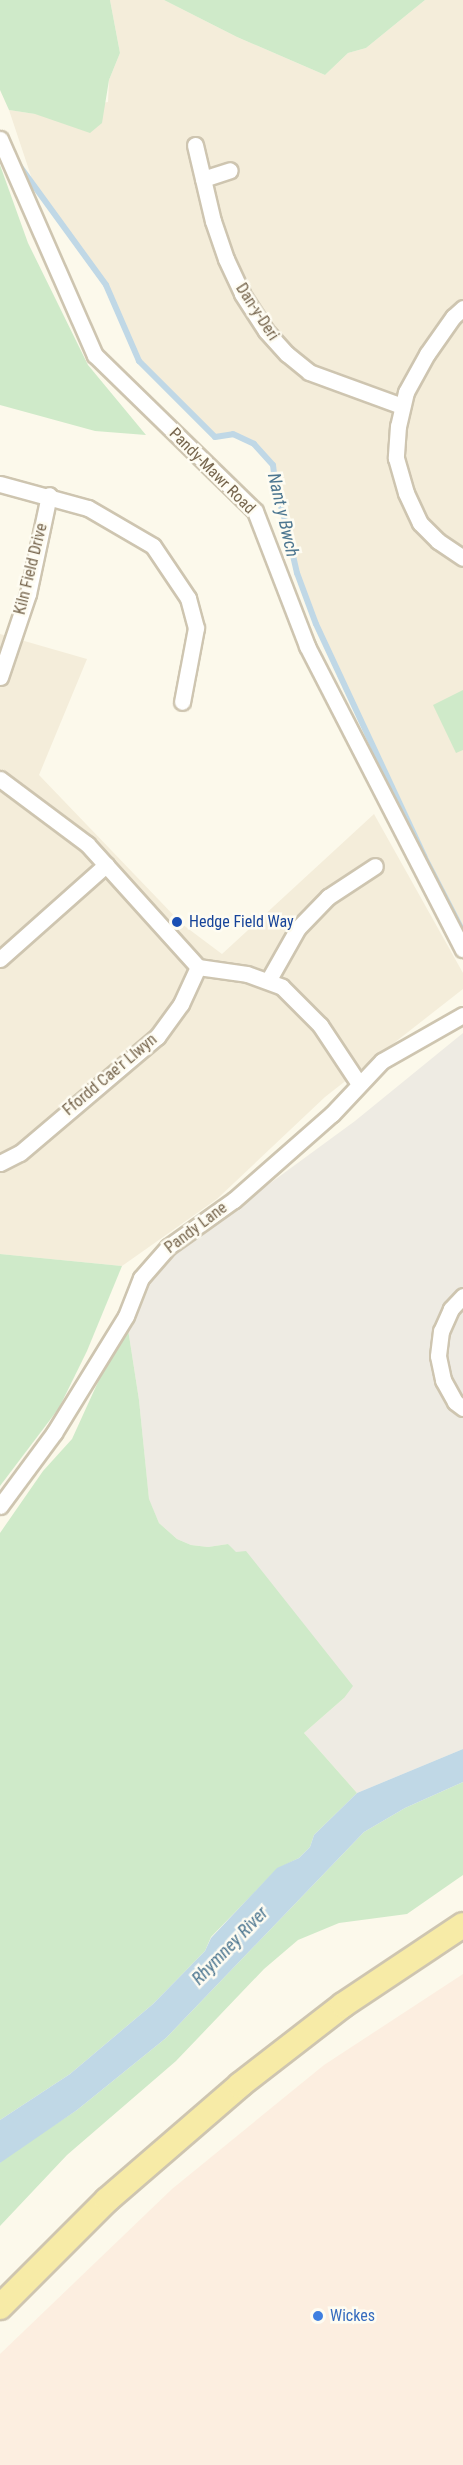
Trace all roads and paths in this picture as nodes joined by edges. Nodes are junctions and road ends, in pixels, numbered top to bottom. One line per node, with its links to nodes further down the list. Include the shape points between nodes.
1 (0, 139): 15 (street, Pandy-Mawr Road, via 95,355 255,511 306,646)
2 (195, 145): 4 (street, Dan-y-Deri)
3 (230, 170): 4 (street)
4 (204, 179): 6 (street, Dan-y-Deri, via 226,259 242,294 266,331 309,372)
5 (463, 308): 6 (street, via 427,354)
6 (402, 406): 9 (street, via 396,458 406,494 420,523)
7 (0, 484): 8 (street)
8 (49, 495): 10 (street, Kiln Field Drive, via 28,594); 11 (street, via 88,508 153,546 188,598 196,628)
9 (463, 558)
10 (0, 677)
11 (182, 702)
12 (0, 779): 13 (street, via 87,844)
13 (106, 866): 16 (street); 17 (street)
14 (375, 866): 18 (street, via 328,897 298,928)
15 (463, 949)
16 (0, 959)
17 (198, 967): 18 (street); 21 (street, Ffordd Cae'r Llwyn, via 182,1005 157,1037 20,1153)
18 (268, 981): 20 (street, via 304,1005)
19 (463, 1015): 20 (street, Pandy Lane, via 382,1061)
20 (359, 1084): 24 (street, Pandy Lane, via 332,1114 234,1200 168,1247 141,1278 126,1316 54,1433)
21 (0, 1163)
22 (463, 1296): 23 (street, via 451,1309 441,1331 438,1356 443,1380 455,1402)
23 (463, 1408)
24 (0, 1506)
25 (463, 1925): 26 (main road, via 343,2005 240,2085 113,2194)
26 (0, 2307)

